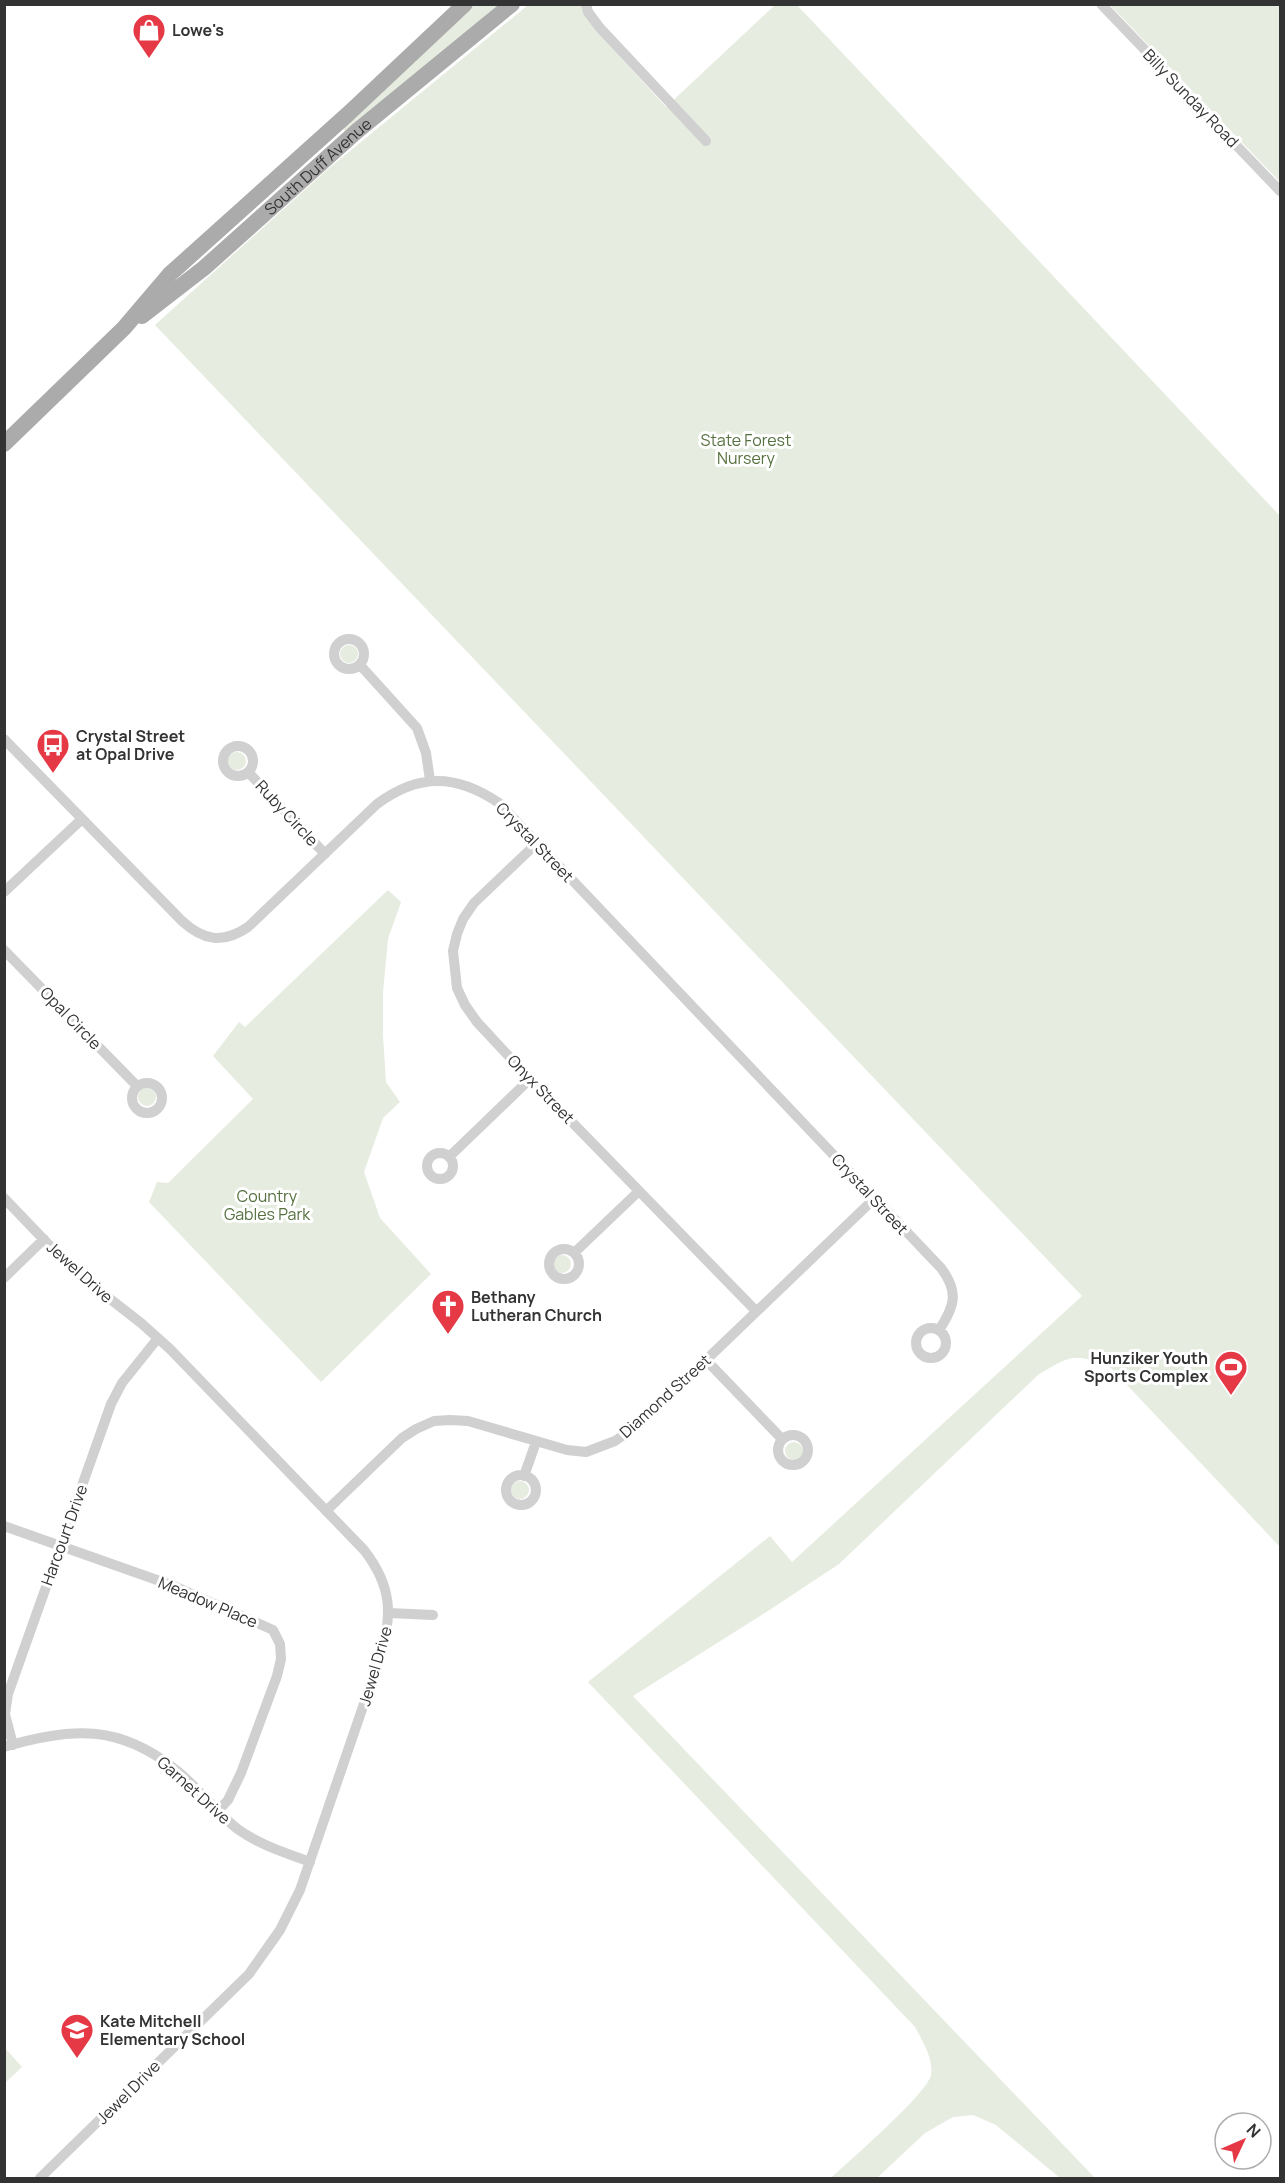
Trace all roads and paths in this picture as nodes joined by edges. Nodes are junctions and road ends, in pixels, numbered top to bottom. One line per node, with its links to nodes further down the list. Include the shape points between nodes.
1 (465, 4): 7 (main road, South Duff Avenue, via 170,274)
2 (512, 4): 7 (main road, South Duff Avenue, via 357,131 204,268)
3 (586, 4): 5 (street, via 600,28)
4 (1101, 4): 6 (street, Billy Sunday Road)
5 (706, 141)
6 (1281, 191)
7 (124, 328): 8 (main road, South Duff Avenue)
8 (4, 444)
9 (360, 665): 12 (street, via 417,728)
10 (4, 739): 13 (street, Crystal Street)
11 (248, 772): 15 (street, Ruby Circle)
12 (430, 780): 14 (street, Crystal Street, via 462,783 481,790); 15 (street, Crystal Street, via 390,794)
13 (82, 819): 15 (street, Crystal Street, via 193,931 217,939 248,927); 16 (street)
14 (537, 843): 18 (street, Onyx Street, via 474,903 463,919 453,951 458,988 465,1005); 23 (street, Crystal Street)
15 (325, 854)
16 (4, 892)
17 (4, 950): 19 (street, Opal Circle)
18 (530, 1079): 20 (street); 21 (street, Onyx Street)
19 (137, 1086)
20 (449, 1157)
21 (639, 1191): 25 (street); 27 (street, Onyx Street)
22 (4, 1198): 24 (street, Jewel Drive)
23 (875, 1198): 27 (street, Diamond Street); 28 (street, Crystal Street, via 948,1279 953,1290 952,1307)
24 (44, 1239): 26 (street); 29 (street, Jewel Drive, via 73,1270)
25 (574, 1253)
26 (4, 1278)
27 (756, 1311): 30 (street, Diamond Street)
28 (939, 1330)
29 (158, 1338): 34 (street, Jewel Drive); 36 (street, Harcourt Drive, via 122,1383 111,1404)
30 (706, 1360): 31 (street); 32 (street, Diamond Street, via 631,1430 608,1445 586,1452)
31 (782, 1439)
32 (536, 1442): 33 (street); 34 (street, Diamond Street, via 468,1421 434,1421 402,1438)
33 (524, 1476)
34 (326, 1511): 37 (street, Jewel Drive, via 378,1568)
35 (4, 1526): 36 (street, Meadow Place)
36 (59, 1545): 39 (street, Harcourt Drive, via 8,1694 5,1714); 40 (street, Meadow Place, via 174,1586 273,1630 280,1644 278,1676 241,1773 228,1800)
37 (389, 1613): 38 (street); 41 (street, Jewel Drive, via 387,1635)
38 (433, 1616)
39 (9, 1746): 40 (street, Garnet Drive, via 72,1733 118,1738 149,1751 177,1771)
40 (218, 1810): 41 (street, Garnet Drive, via 253,1838)
41 (310, 1862): 42 (street, Jewel Drive, via 291,1912 249,1974)
42 (40, 2178)

